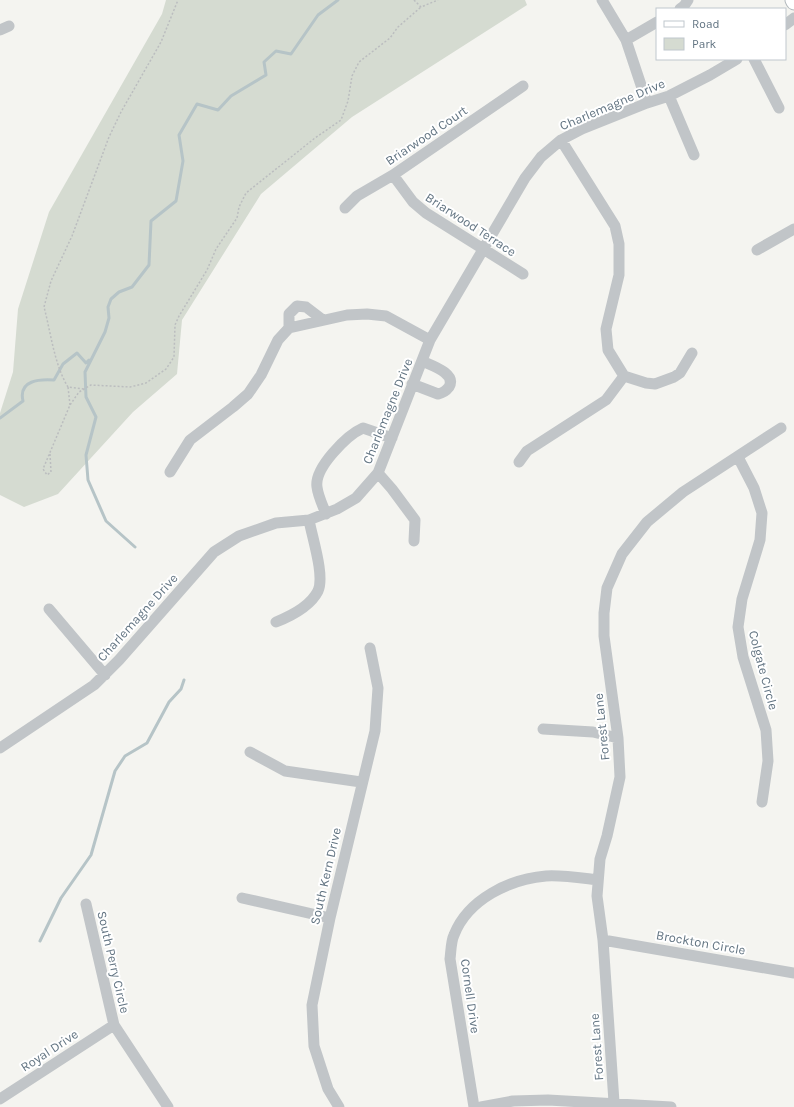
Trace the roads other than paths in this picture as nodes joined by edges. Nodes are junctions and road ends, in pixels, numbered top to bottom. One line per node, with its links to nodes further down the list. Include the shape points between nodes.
1 (602, 0): 7 (street)
2 (688, 0): 3 (street)
3 (681, 8)
4 (794, 18): 6 (street)
5 (656, 23): 7 (street)
6 (786, 24)
7 (626, 40): 12 (street)
8 (735, 60): 11 (street, Charlemagne Drive)
9 (755, 60): 13 (street)
10 (523, 86): 16 (street, Briarwood Court)
11 (669, 96): 12 (street, Charlemagne Drive); 15 (street)
12 (647, 103): 14 (street, Charlemagne Drive, via 582,129)
13 (779, 108)
14 (562, 140): 19 (street, Charlemagne Drive, via 541,157 525,178); 27 (street, via 614,226 619,244 619,275 606,329 608,350)
15 (694, 155)
16 (393, 175): 17 (street, Briarwood Court, via 357,196); 19 (street, Briarwood Terrace, via 413,202 426,213)
17 (345, 208)
18 (794, 229): 20 (street)
19 (483, 248): 21 (street, Briarwood Terrace); 24 (street, Charlemagne Drive)
20 (757, 250)
21 (523, 274)
22 (323, 320): 23 (street); 23 (street, via 306,308 297,306 289,314); 24 (street, via 354,314 386,316)
23 (289, 328): 33 (street, via 278,340 261,375 248,394 190,440)
24 (430, 340): 26 (street, Charlemagne Drive)
25 (692, 353): 27 (street, via 680,373 662,383 646,383)
26 (422, 361): 28 (street, Charlemagne Drive); 28 (street, via 443,372 450,380 450,386 438,394)
27 (624, 376): 32 (street, via 606,400 527,451)
28 (412, 384): 30 (street, Charlemagne Drive)
29 (781, 428): 31 (street, Forest Lane)
30 (392, 438): 34 (street, Charlemagne Drive); 35 (street, via 363,428 354,432 340,446 321,468 316,487)
31 (738, 457): 43 (street, Forest Lane, via 683,492 647,522 622,554 607,588 604,636); 47 (street, Colgate Circle, via 754,488 762,513 760,540 742,599 738,627 743,657 766,730 768,761)
32 (518, 462)
33 (170, 472)
34 (378, 473): 35 (street, Charlemagne Drive, via 356,498); 37 (street, via 415,520)
35 (326, 514): 36 (street, Charlemagne Drive)
36 (309, 520): 39 (street, via 320,575 318,590 307,604 293,615); 41 (street, Charlemagne Drive, via 276,523 239,536 214,552)
37 (414, 541)
38 (49, 609): 41 (street)
39 (276, 622)
40 (370, 648): 46 (street, South Kern Drive, via 378,688 375,732)
41 (104, 675): 44 (street, Charlemagne Drive, via 94,685)
42 (543, 729): 43 (street, via 593,732)
43 (618, 738): 48 (street, Forest Lane, via 620,777 600,859)
44 (0, 748)
45 (250, 752): 46 (street, via 285,771)
46 (361, 782): 51 (street, South Kern Drive)
47 (762, 802)
48 (598, 880): 52 (street, Forest Lane, via 597,896); 59 (street, Cornell Drive, via 547,876 519,880 490,894 469,911 454,935 450,959)
49 (242, 898): 51 (street)
50 (86, 904): 54 (street, South Perry Circle)
51 (330, 918): 58 (street, South Kern Drive, via 312,1005 313,1036 328,1089)
52 (603, 940): 53 (street, Brockton Circle); 56 (street, Forest Lane)
53 (794, 973)
54 (114, 1024): 55 (street, Royal Drive); 57 (street, South Perry Circle)
55 (0, 1099)
56 (614, 1102): 60 (street, via 520,1100); 61 (street)
57 (168, 1107)
58 (339, 1107)
59 (474, 1107)
60 (481, 1107)
61 (671, 1107)

